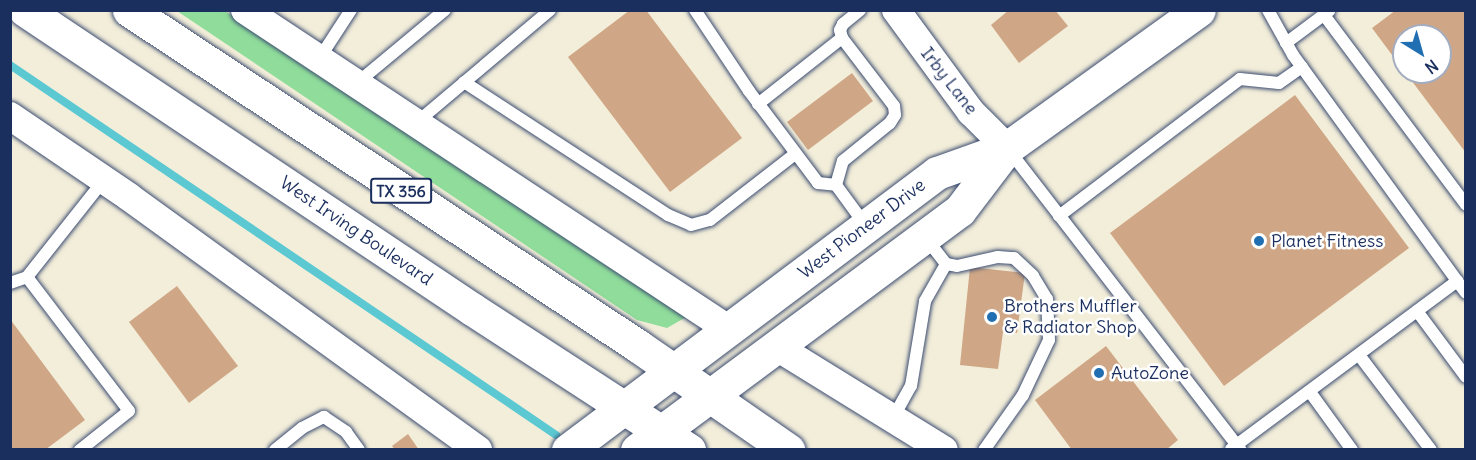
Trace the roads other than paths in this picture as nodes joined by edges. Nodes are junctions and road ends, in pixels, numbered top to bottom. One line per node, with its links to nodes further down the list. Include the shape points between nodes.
1 (25, 10): 43 (main road, West Irving Boulevard)
2 (129, 10): 39 (main road, TX 356)
3 (245, 10): 15 (street)
4 (351, 10): 15 (lane)
5 (445, 10): 18 (lane)
6 (550, 10): 17 (lane)
7 (695, 10): 19 (lane)
8 (860, 10): 13 (lane, via 843,24)
9 (896, 10): 22 (street, Irby Lane, via 971,112)
10 (1199, 10): 22 (main road, West Pioneer Drive)
11 (1268, 10): 14 (lane)
12 (1327, 13): 14 (lane); 26 (lane)
13 (842, 38): 19 (lane); 25 (lane, via 894,106 895,115 843,160)
14 (1286, 43): 16 (lane)
15 (319, 59): 18 (street)
16 (1302, 67): 27 (lane, via 1280,83 1240,79); 32 (lane)
17 (464, 82): 21 (lane); 23 (lane, via 668,215 691,225 710,220)
18 (357, 83): 21 (street)
19 (758, 104): 23 (lane)
20 (11, 116): 24 (street)
21 (416, 123): 36 (street)
22 (1007, 148): 27 (lane); 28 (main road, West Pioneer Drive, via 937,173); 29 (main road, West Pioneer Drive, via 960,210)
23 (795, 153): 25 (lane, via 818,183)
24 (104, 180): 31 (lane); 50 (street)
25 (836, 185): 28 (lane)
26 (1466, 205)
27 (1059, 216): 46 (lane)
28 (866, 226): 36 (main road, West Pioneer Drive)
29 (925, 236): 30 (lane); 37 (main road, West Pioneer Drive)
30 (946, 264): 44 (lane, via 925,301 911,386); 55 (lane, via 1014,258 1033,276 1047,299 1049,340 1023,395)
31 (27, 277): 33 (lane); 47 (lane, via 129,411)
32 (1457, 281): 34 (lane); 35 (lane)
33 (10, 284)
34 (1466, 292)
35 (1417, 311): 38 (lane); 40 (lane)
36 (728, 329): 39 (main road, West Pioneer Drive)
37 (777, 347): 42 (main road, West Pioneer Drive); 44 (street)
38 (1359, 355): 41 (lane); 57 (lane)
39 (673, 371): 42 (main road, TX 356); 43 (main road, West Pioneer Drive)
40 (1466, 377)
41 (1310, 392): 46 (lane); 56 (lane)
42 (709, 397): 45 (main road, West Pioneer Drive); 53 (main road, TX 356)
43 (623, 408): 45 (main road, West Irving Boulevard); 51 (main road)
44 (893, 418): 54 (street)
45 (649, 441): 52 (main road, West Irving Boulevard)
46 (1236, 448)
47 (80, 450)
48 (275, 450): 49 (lane, via 302,428 324,417 346,432)
49 (359, 450)
50 (478, 450)
51 (568, 450)
52 (689, 450)
53 (788, 450)
54 (944, 450)
55 (984, 450)
56 (1352, 450)
57 (1431, 450)

